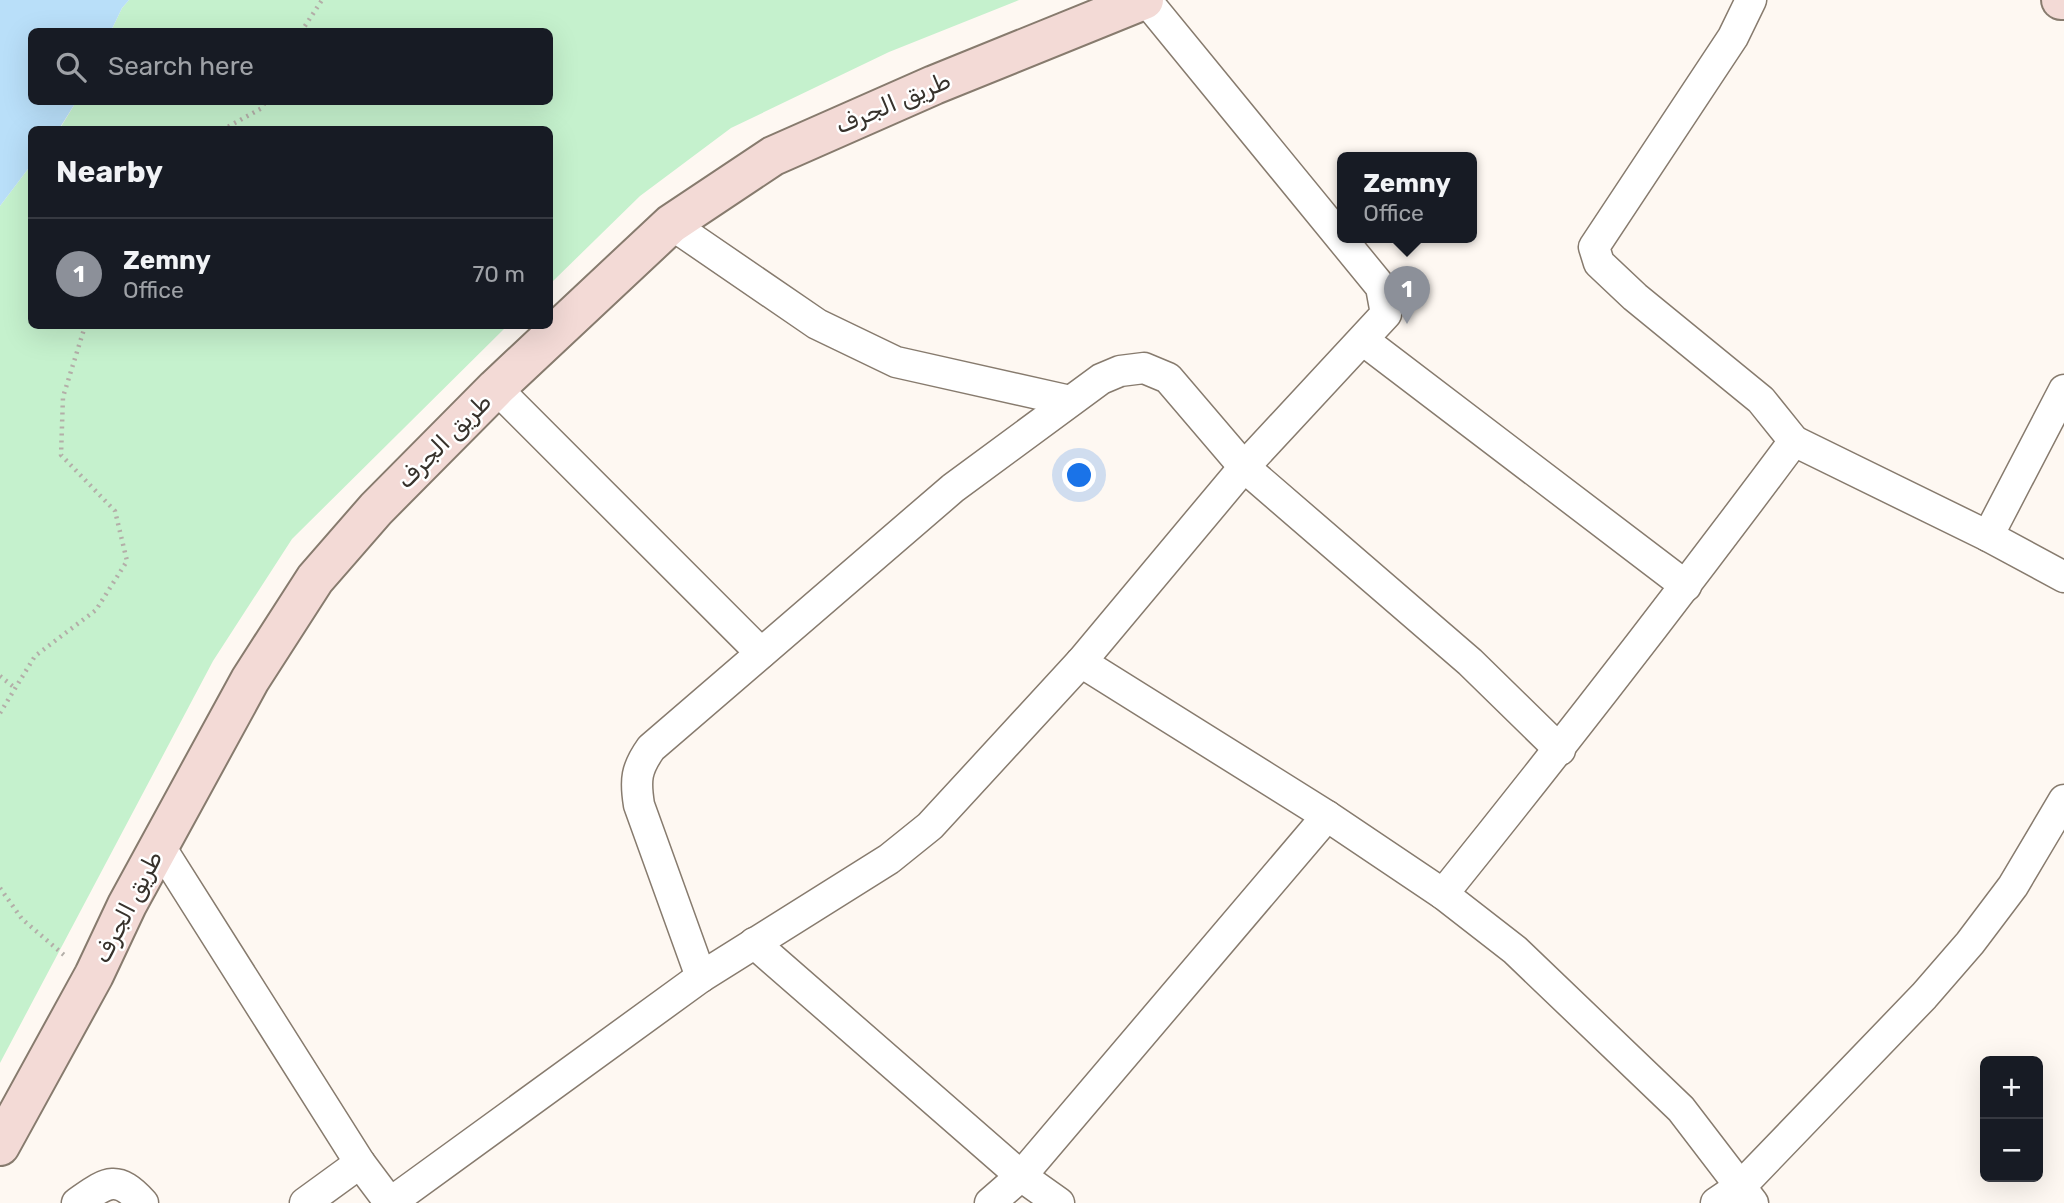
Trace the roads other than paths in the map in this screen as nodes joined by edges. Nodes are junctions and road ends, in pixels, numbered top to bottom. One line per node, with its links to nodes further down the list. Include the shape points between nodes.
1 (1145, 0): 3 (main road, طريق الجرف, via 773,156); 4 (street)
2 (1751, 0): 10 (street, via 1733,37 1594,247 1599,263 1761,400)
3 (671, 224): 7 (main road, طريق الجرف); 9 (street, via 817,324 896,362)
4 (1337, 233)
5 (1345, 243): 6 (street, via 1381,287 1385,300 1386,314)
6 (1363, 340): 11 (street); 14 (street)
7 (496, 388): 15 (street); 20 (main road, طريق الجرف, via 376,509 315,579 250,680)
8 (2064, 390): 12 (street)
9 (1070, 401): 11 (street, via 1101,379 1144,368 1168,378); 15 (street, via 953,488)
10 (1794, 441): 12 (street); 14 (street)
11 (1244, 467): 16 (street); 17 (street, via 1470,662)
12 (1988, 536): 13 (street)
13 (2064, 577)
14 (1686, 586): 17 (street)
15 (761, 653): 23 (street, via 651,748 640,764 635,784)
16 (1081, 662): 19 (street); 22 (street, via 930,827 889,859)
17 (1560, 750): 21 (street)
18 (2064, 800): 27 (street, via 2013,886 1970,943)
19 (1327, 816): 21 (street); 26 (street)
20 (159, 845): 24 (main road, طريق الجرف); 25 (street)
21 (1443, 894): 27 (street, via 1516,950 1671,1100)
22 (754, 943): 23 (street); 26 (street)
23 (701, 977): 31 (street)
24 (0, 1146)
25 (360, 1163): 30 (street); 31 (street)
26 (1021, 1177): 32 (street); 33 (street)
27 (1747, 1195): 34 (street)
28 (77, 1203): 29 (street, via 118,1184 129,1188)
29 (142, 1203)
30 (305, 1203)
31 (390, 1203)
32 (990, 1203)
33 (1059, 1203)
34 (1716, 1203)

